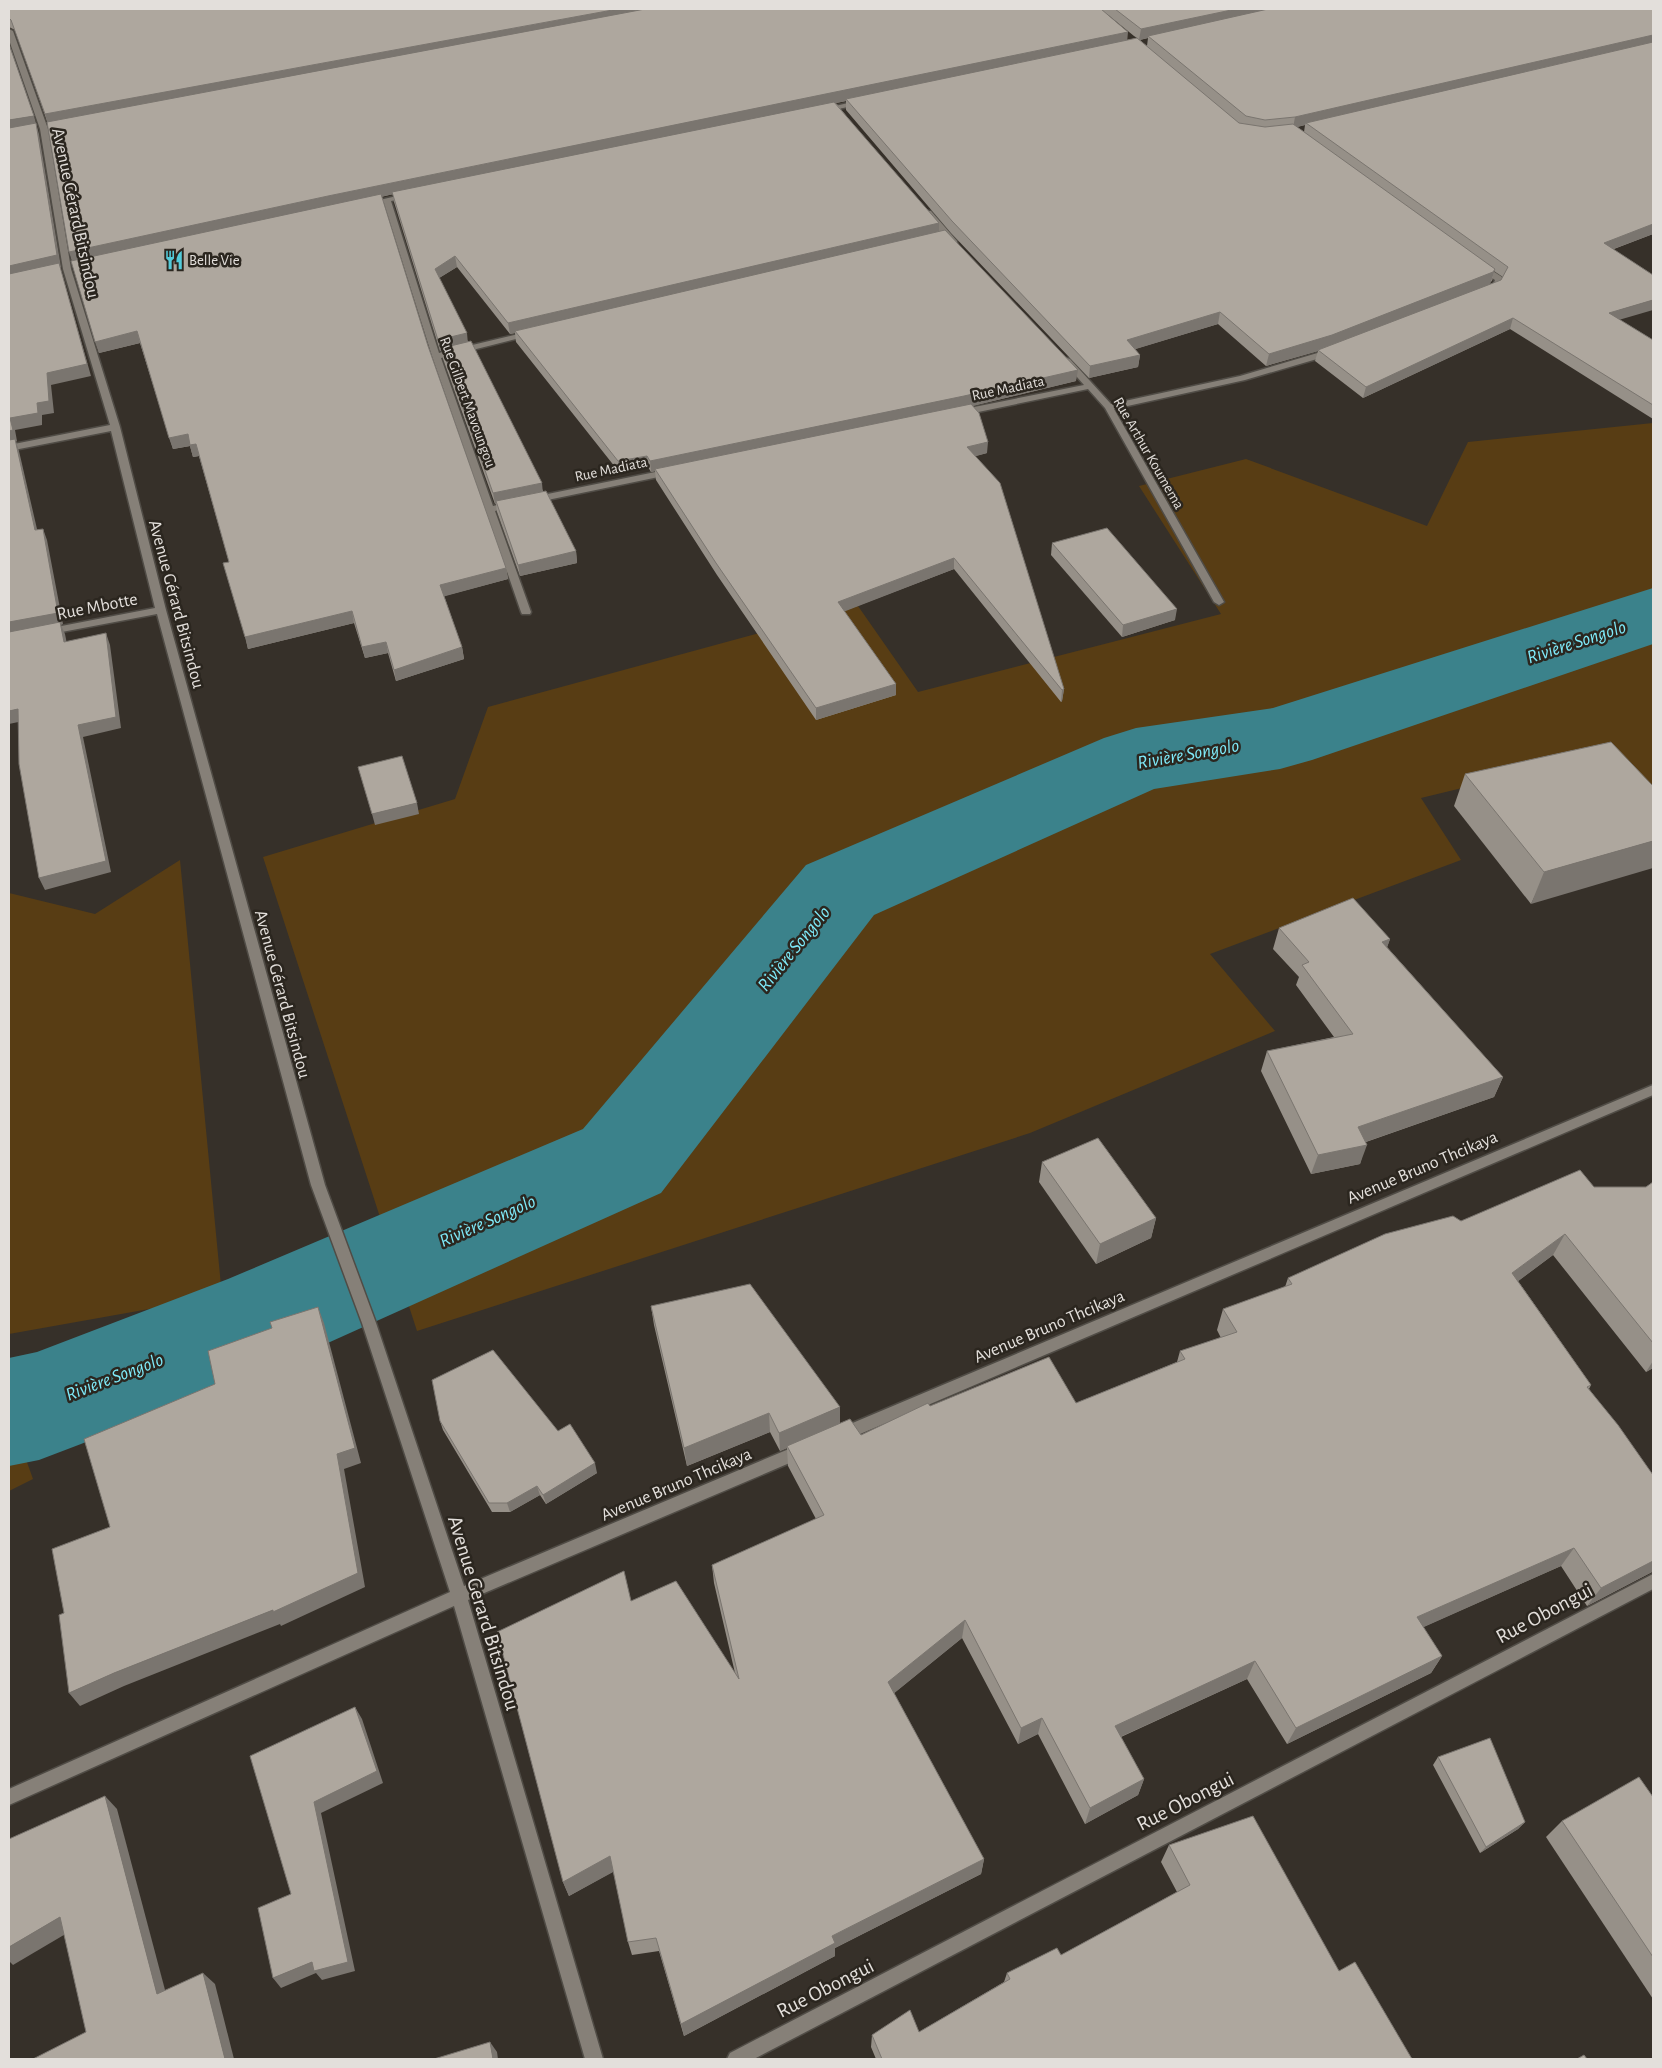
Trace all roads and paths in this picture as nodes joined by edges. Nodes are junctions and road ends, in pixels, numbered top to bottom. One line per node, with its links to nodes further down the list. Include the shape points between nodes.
1 (9, 31): 20 (street, Avenue Gérard Bitsindou, via 44,129 67,269)
2 (866, 101): 3 (street)
3 (836, 107): 4 (street); 5 (street)
4 (817, 111)
5 (843, 115)
6 (416, 194): 7 (street)
7 (387, 200): 9 (street); 16 (street, Rue Gilbert Mavoungou)
8 (921, 205): 10 (street, via 942,237)
9 (358, 206)
10 (961, 250)
11 (1475, 262): 12 (street, via 1499,279 1497,286)
12 (1476, 295)
13 (541, 332): 16 (street)
14 (1342, 348): 18 (street, via 1242,378)
15 (1057, 351): 17 (street, Rue Arthur Koumema)
16 (436, 356): 23 (street, Rue Gilbert Mavoungou)
17 (1090, 386): 18 (street, Rue Arthur Koumema); 19 (street, Rue Madiata)
18 (1108, 407): 24 (street, Rue Arthur Koumema)
19 (945, 416)
20 (115, 426): 21 (street); 25 (street, Avenue Gérard Bitsindou)
21 (9, 448)
22 (685, 469): 23 (street, Rue Madiata)
23 (492, 509): 26 (street, Rue Gilbert Mavoungou)
24 (1219, 602)
25 (161, 610): 27 (street, Rue Mbotte); 29 (street, Avenue Gérard Bitsindou)
26 (526, 612)
27 (37, 634)
28 (1653, 1090): 31 (street, Avenue Bruno Thcikaya)
29 (318, 1185): 31 (street, Avenue Gerard Bitsindou, via 369,1323)
30 (1653, 1581): 34 (street, Rue Obongui)
31 (459, 1596): 32 (street, Avenue Bruno Thcikaya); 33 (street, Avenue Gerard Bitsindou)
32 (9, 1797)
33 (594, 2059)
34 (736, 2059)

